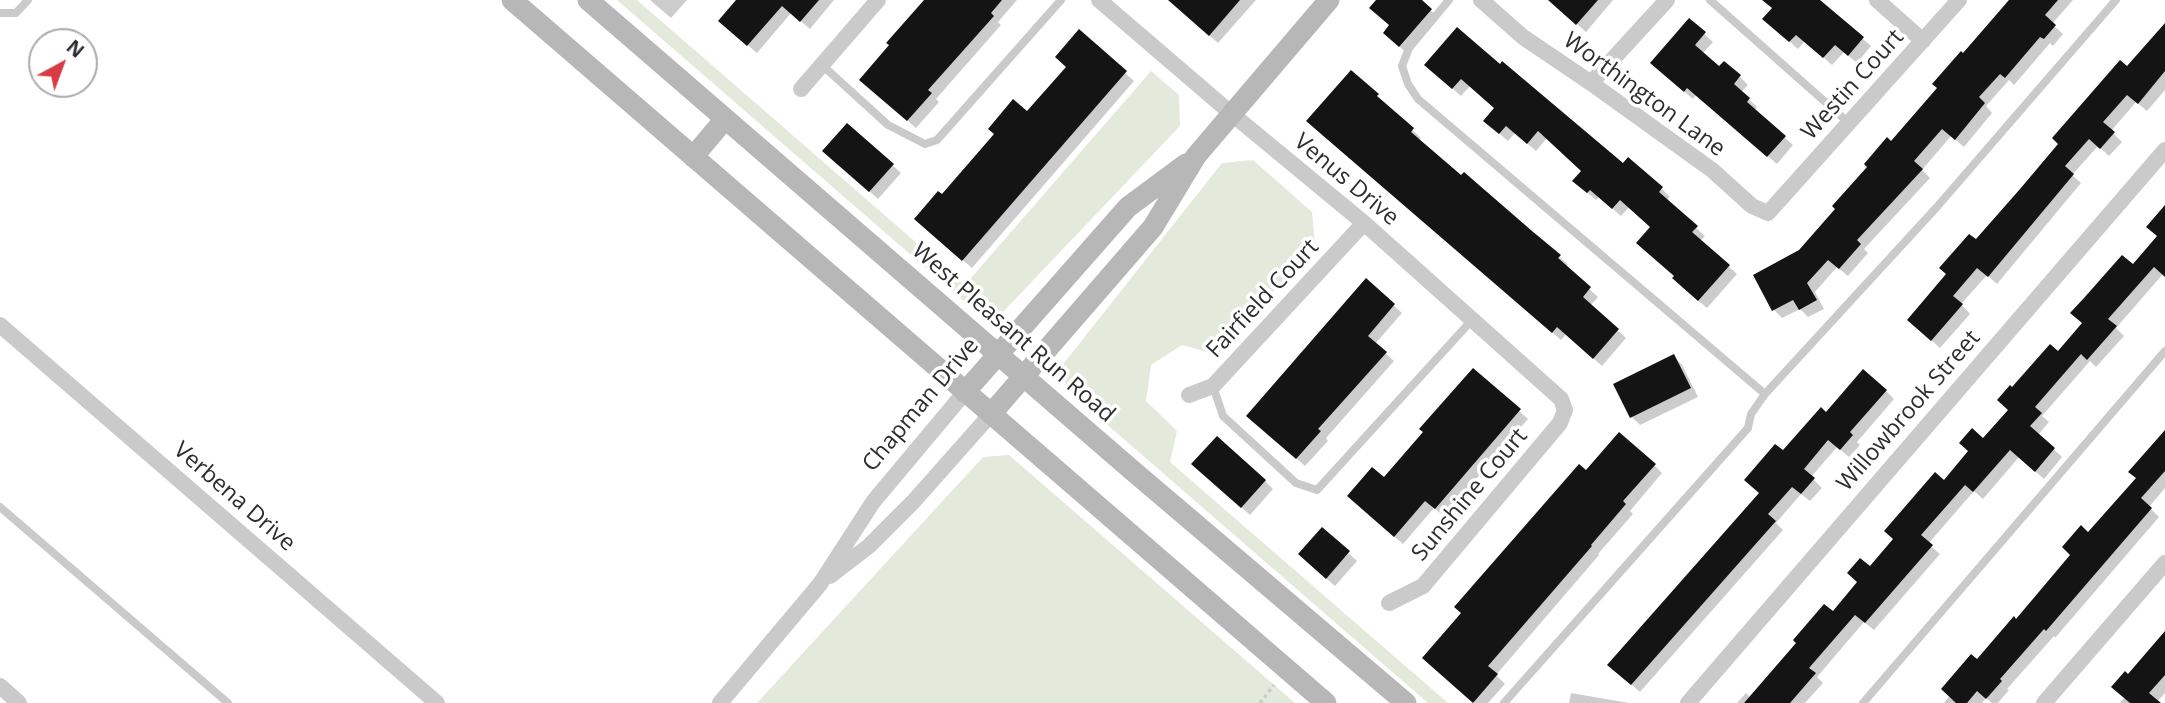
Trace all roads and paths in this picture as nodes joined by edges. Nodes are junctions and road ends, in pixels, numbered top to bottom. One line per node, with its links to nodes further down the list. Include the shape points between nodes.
1 (28, 0): 15 (lane, via 16,13)
2 (512, 0): 25 (main road)
3 (588, 0): 21 (main road, West Pleasant Run Road)
4 (878, 0): 17 (street)
5 (1061, 0): 17 (lane, via 937,140 925,144 888,125)
6 (1099, 0): 20 (street, Venus Drive)
7 (1329, 0): 20 (main road, Chapman Drive)
8 (1449, 0): 35 (lane, via 1409,48 1402,66 1418,99)
9 (1667, 0): 18 (street)
10 (1710, 0): 22 (lane)
11 (1877, 0): 16 (street)
12 (1959, 0): 16 (street, Westin Court)
13 (2116, 0): 35 (lane, via 1936,208)
14 (1492, 4): 18 (street, Worthington Lane, via 1523,37)
15 (0, 13)
16 (1923, 41): 22 (street, Westin Court)
17 (822, 65): 19 (street)
18 (1591, 83): 26 (street, Worthington Lane, via 1712,170 1752,206 1768,213)
19 (801, 89)
20 (1231, 114): 24 (main road, Chapman Drive); 27 (street, Venus Drive)
21 (725, 119): 25 (main road); 31 (main road, West Pleasant Run Road)
22 (1849, 123): 26 (street, Westin Court)
23 (2165, 149): 51 (street, Willowbrook Street)
24 (1196, 156): 31 (main road, Chapman Drive, via 1128,207); 32 (main road, Chapman Drive, via 1153,227)
25 (693, 157): 34 (main road)
26 (1780, 200)
27 (1364, 223): 28 (street, Venus Drive); 33 (street, Fairfield Court)
28 (1472, 320): 33 (lane, via 1317,490 1296,483 1223,416); 37 (street, Venus Drive)
29 (0, 325): 46 (street, Verbena Drive)
30 (2165, 351): 52 (lane)
31 (999, 354): 32 (main road, West Pleasant Run Road); 34 (main road, Chapman Drive)
32 (1024, 376): 38 (main road, Chapman Drive); 49 (main road, West Pleasant Run Road)
33 (1213, 386): 36 (street, Fairfield Court)
34 (965, 392): 38 (main road); 41 (street, Chapman Drive, via 873,502)
35 (1765, 394): 50 (lane, via 1751,414 1748,428)
36 (1189, 395)
37 (1561, 399): 42 (street, Sunshine Court, via 1565,411 1560,423 1423,586)
38 (991, 414): 41 (street, Chapman Drive, via 869,546); 48 (main road)
39 (0, 507): 45 (lane)
40 (2165, 563): 53 (street)
41 (820, 584): 47 (street, Chapman Drive)
42 (1389, 603)
43 (0, 686): 44 (street)
44 (19, 703)
45 (228, 703)
46 (437, 703)
47 (720, 703)
48 (1326, 703)
49 (1406, 703)
50 (1504, 703)
51 (1688, 703)
52 (1863, 703)
53 (2044, 703)

